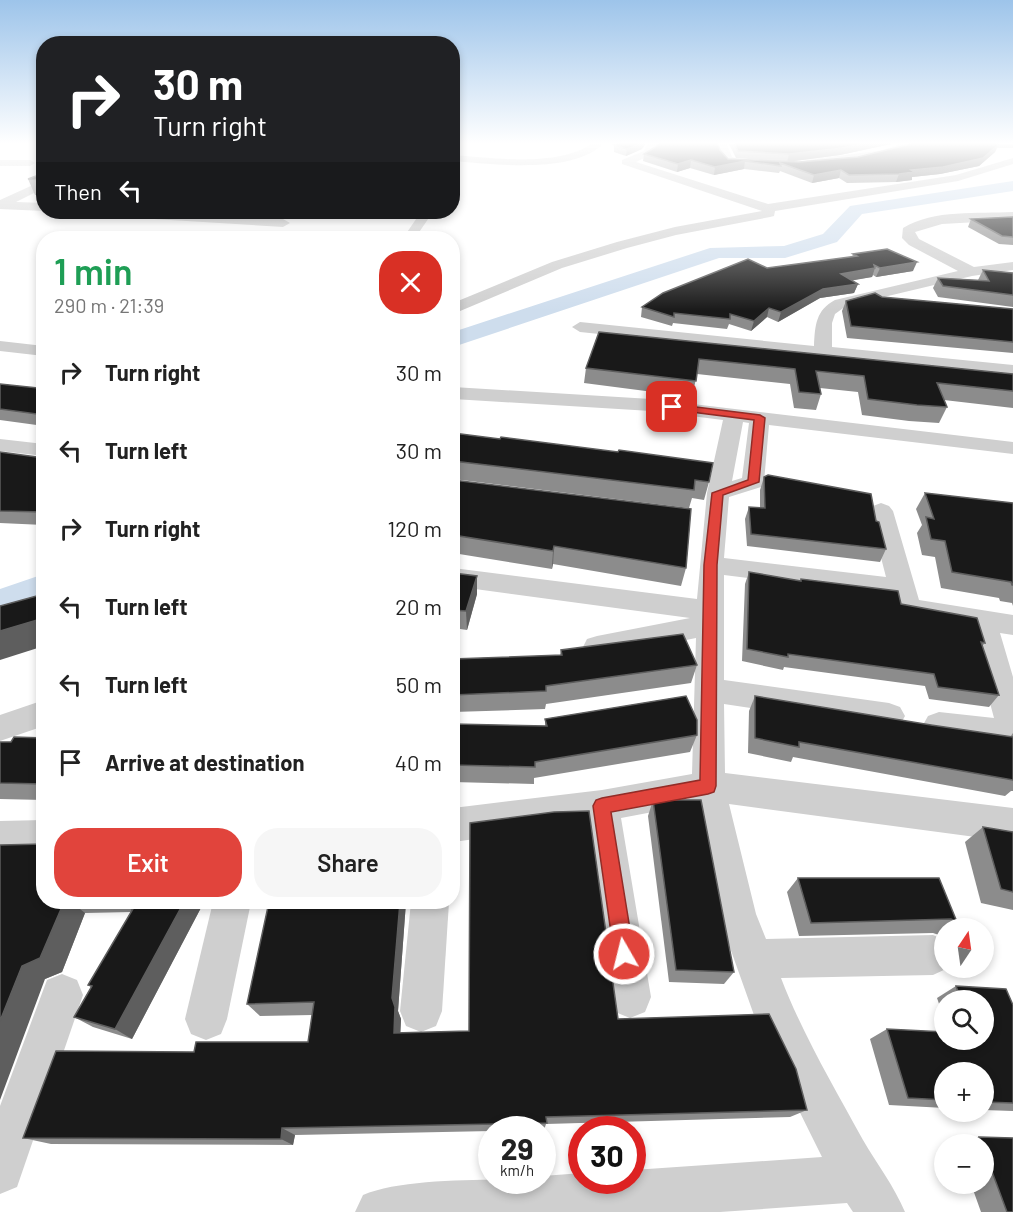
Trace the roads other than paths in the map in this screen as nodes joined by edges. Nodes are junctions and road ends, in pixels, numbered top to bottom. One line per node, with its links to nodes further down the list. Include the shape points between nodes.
1 (738, 199): 5 (street)
2 (827, 199): 5 (street)
3 (0, 205): 4 (street)
4 (36, 207)
5 (767, 208): 13 (street, via 770,213 675,231 557,266)
6 (1013, 216): 10 (street, via 934,222 908,231 914,242)
7 (278, 219): 8 (street)
8 (263, 231)
9 (1013, 266): 10 (street)
10 (972, 272): 11 (street)
11 (890, 291): 12 (street); 17 (street, via 830,308 825,315)
12 (925, 302)
13 (460, 306)
14 (580, 327): 17 (street)
15 (0, 346): 16 (street)
16 (36, 350)
17 (823, 352): 18 (street)
18 (1013, 371)
19 (460, 393): 20 (street, via 651,405)
20 (734, 415): 21 (street); 25 (street)
21 (760, 418): 23 (street); 25 (street, via 753,482)
22 (0, 445): 24 (street)
23 (1013, 448)
24 (36, 449)
25 (708, 511): 27 (street)
26 (881, 511): 29 (street)
27 (711, 565): 29 (street); 30 (street)
28 (460, 578): 30 (street)
29 (901, 588): 31 (street, via 908,608)
30 (710, 618): 33 (street); 34 (street)
31 (982, 620): 32 (street); 37 (street, via 1011,722 1001,732)
32 (1013, 625)
33 (570, 652)
34 (710, 690): 36 (street); 39 (street)
35 (36, 716): 38 (street)
36 (889, 716)
37 (939, 725)
38 (0, 728)
39 (708, 786): 40 (street); 42 (street); 48 (street, via 736,914)
40 (602, 806): 41 (street); 50 (street)
41 (460, 824)
42 (1013, 825)
43 (36, 837): 44 (street)
44 (0, 838)
45 (230, 909): 52 (street)
46 (429, 909): 51 (street)
47 (933, 955): 48 (street)
48 (754, 959): 54 (street, via 781,1032)
49 (62, 995): 53 (street)
50 (630, 997)
51 (421, 1011)
52 (206, 1019)
53 (0, 1170)
54 (870, 1195): 55 (street)
55 (380, 1212)

